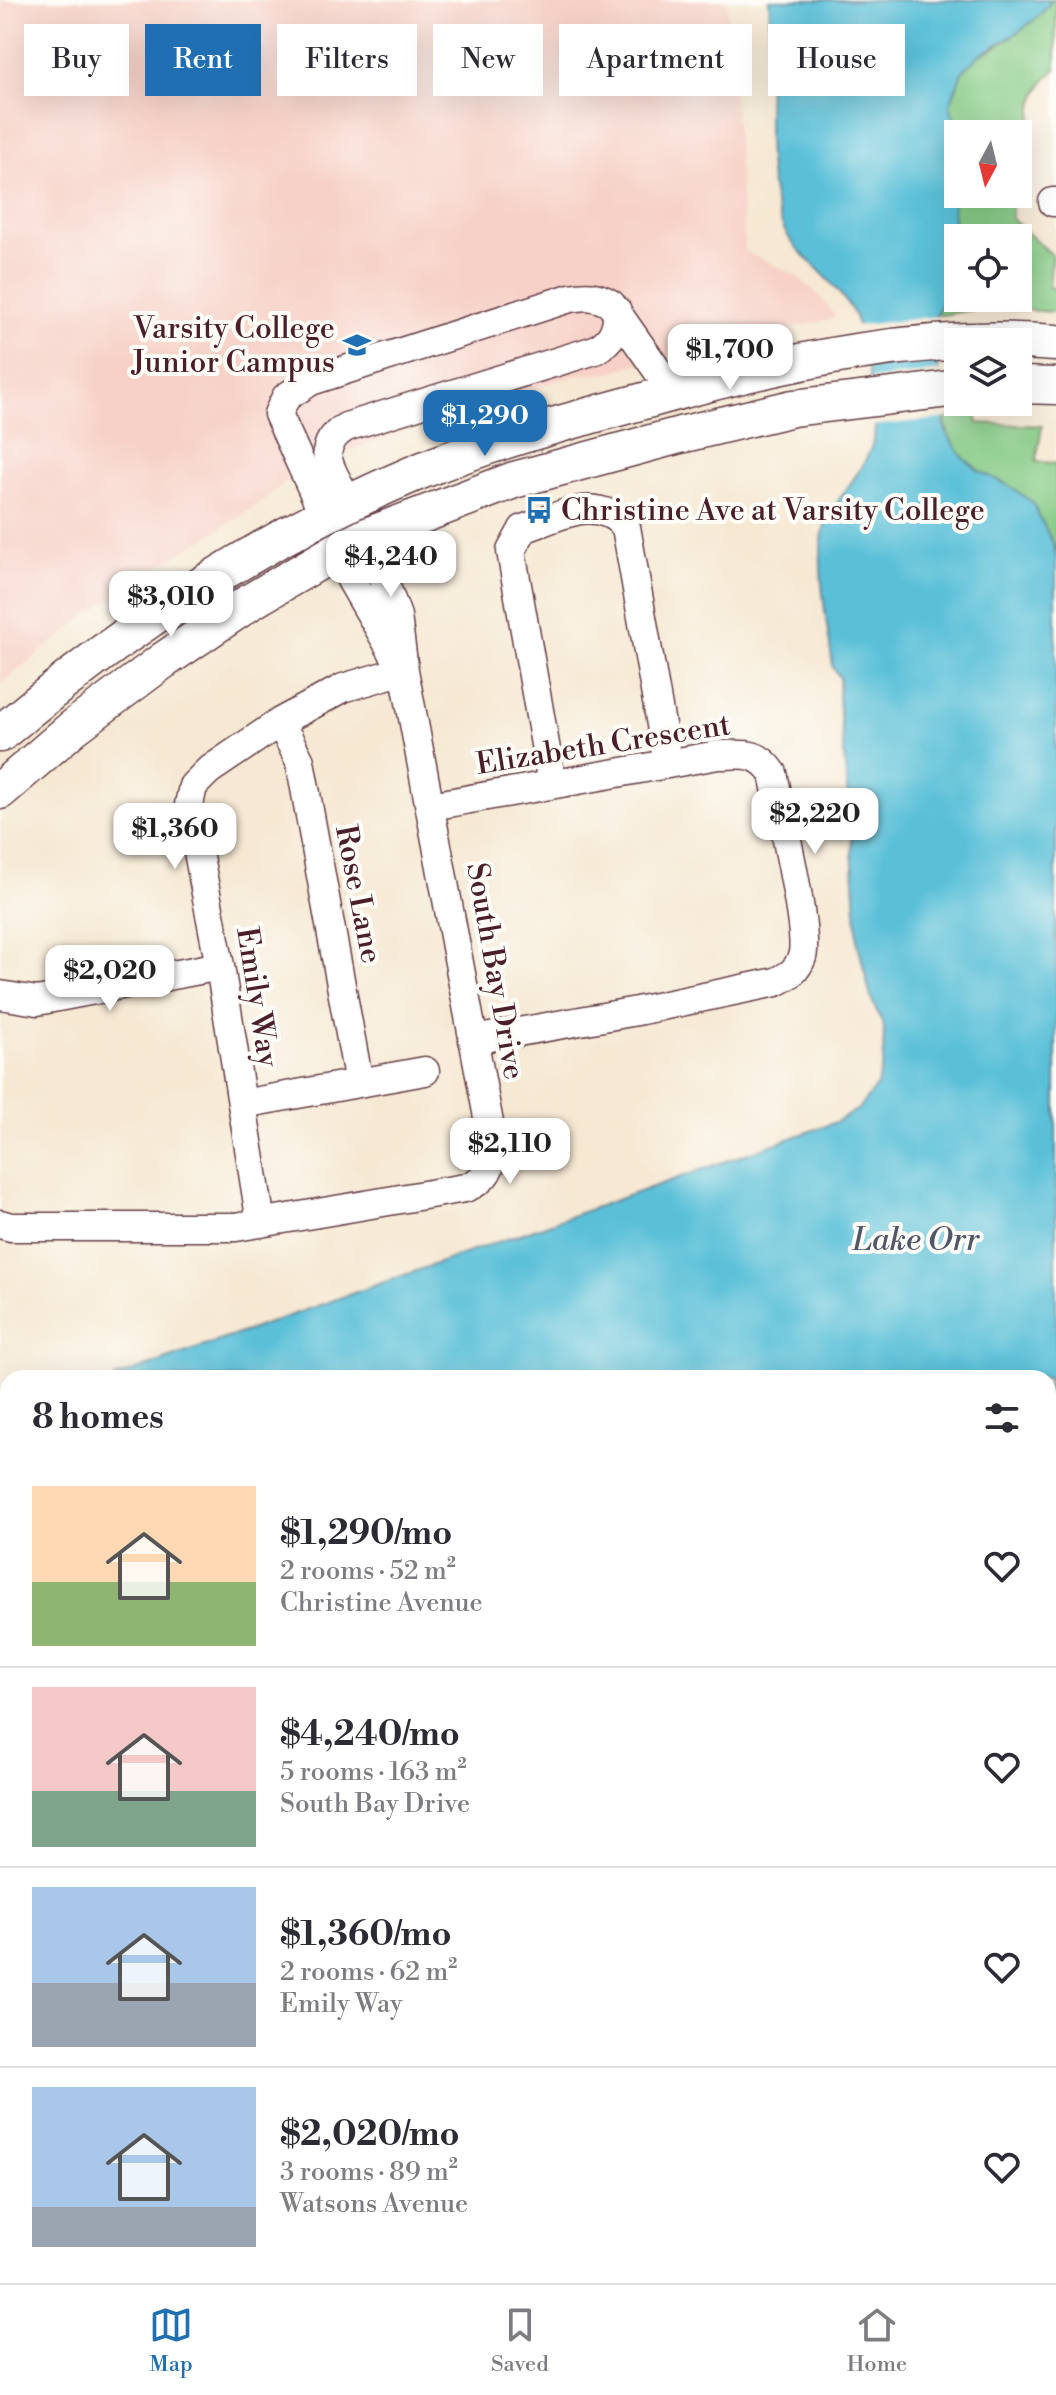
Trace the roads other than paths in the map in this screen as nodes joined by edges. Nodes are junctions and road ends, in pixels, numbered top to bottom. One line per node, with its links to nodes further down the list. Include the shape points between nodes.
1 (617, 311): 7 (street, via 660,374); 9 (street, via 613,335 595,350 334,435 326,457); 9 (street, via 599,297 570,298 294,389 278,414)
2 (944, 343): 7 (main road, via 840,354)
3 (1032, 343): 4 (main road)
4 (1056, 343)
5 (1032, 385): 6 (main road)
6 (1056, 386)
7 (694, 387): 9 (main road, via 520,435 414,473)
8 (944, 389): 10 (main road, via 793,408 554,468)
9 (336, 509): 10 (main road); 13 (main road, via 155,614)
10 (352, 544): 11 (street, South Bay Drive, via 397,616); 16 (main road, via 250,602 164,660)
11 (404, 670): 12 (street, Emily Way, via 343,688); 17 (street, South Bay Drive)
12 (280, 722): 18 (street, Emily Way, via 193,786 189,805); 22 (street, Rose Lane, via 300,761)
13 (0, 734)
14 (668, 764): 15 (street, Elizabeth Crescent); 15 (street, via 626,527 601,508 582,509 523,529 511,551); 20 (street, Elizabeth Crescent, via 753,755 773,773 800,916 803,955 792,974 776,982 637,1011)
15 (552, 784): 17 (street, Elizabeth Crescent)
16 (0, 791)
17 (431, 806): 20 (street, South Bay Drive)
18 (220, 966): 19 (street, via 37,1001); 23 (street, Emily Way)
19 (0, 995)
20 (473, 1040): 24 (street, South Bay Drive, via 493,1144 486,1176 465,1188)
21 (425, 1071): 22 (street)
22 (359, 1083): 23 (street)
23 (242, 1104): 24 (street, Emily Way)
24 (261, 1223): 25 (street, South Bay Drive, via 200,1228)
25 (0, 1224)

